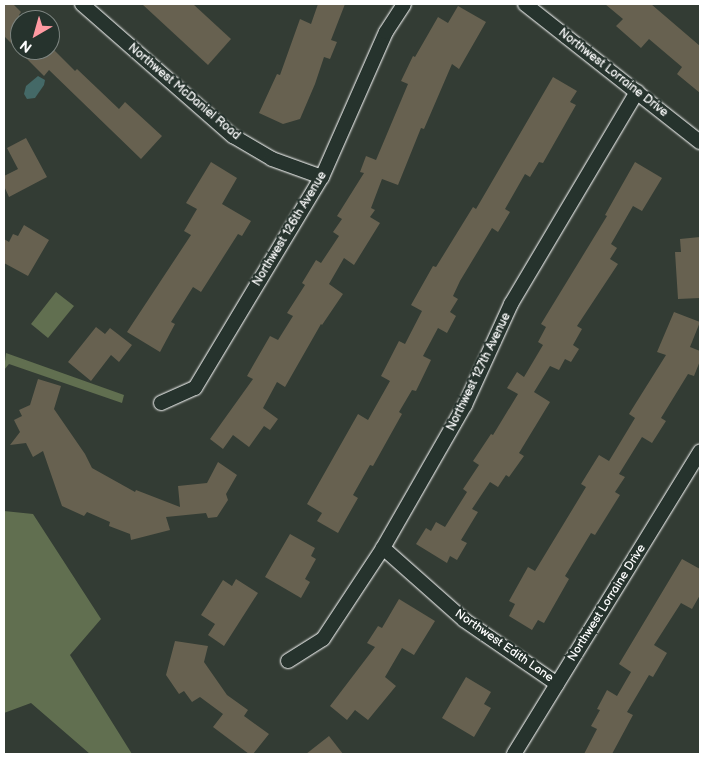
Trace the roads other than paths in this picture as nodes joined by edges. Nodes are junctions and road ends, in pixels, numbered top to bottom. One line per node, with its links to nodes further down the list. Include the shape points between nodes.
1 (82, 4): 6 (street, Northwest McDaniel Road, via 233,136 272,159)
2 (404, 4): 6 (street, Northwest 126th Avenue, via 386,32)
3 (525, 4): 4 (street, Northwest Lorraine Drive)
4 (637, 92): 5 (street, Northwest Lorraine Drive); 9 (street, Northwest 127th Avenue, via 511,304 465,405)
5 (700, 142)
6 (322, 178): 7 (street, Northwest 126th Avenue, via 195,388)
7 (161, 403)
8 (700, 452): 11 (street, Northwest Lorraine Drive)
9 (383, 548): 10 (street, Northwest 127th Avenue, via 323,639); 11 (street, Northwest Edith Lane, via 464,620)
10 (288, 660)
11 (557, 684): 12 (street, Northwest Lorraine Drive)
12 (514, 754)

